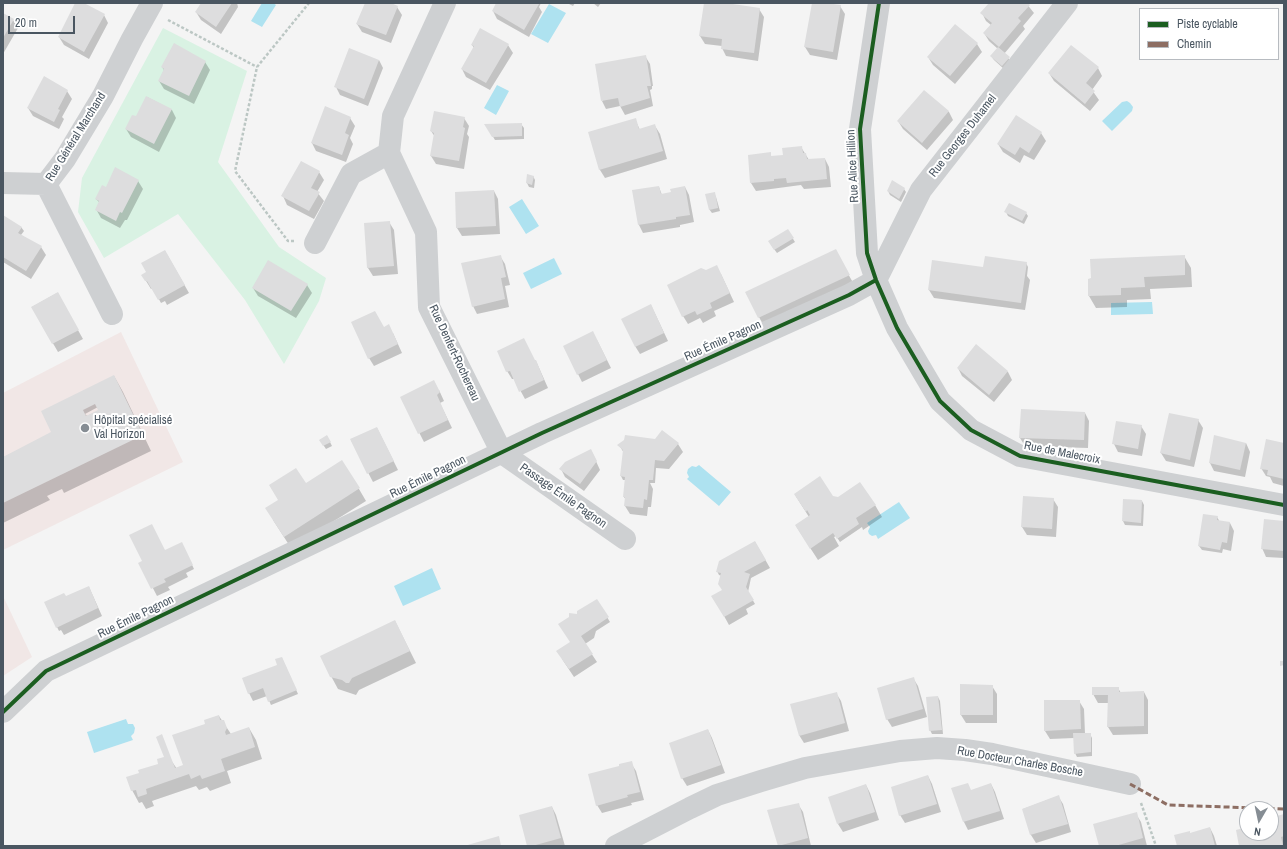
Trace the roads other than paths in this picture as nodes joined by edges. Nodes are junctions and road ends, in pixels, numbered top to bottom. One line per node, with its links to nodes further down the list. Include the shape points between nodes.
1 (152, 3): 7 (street, Rue Général Marchand, via 103,96 65,159)
2 (445, 3): 5 (street, via 393,116)
3 (879, 3): 9 (street, Rue Alice Hillion, via 860,129 867,253)
4 (1067, 3): 9 (street, Rue Georges Duhamel, via 921,190)
5 (389, 153): 8 (street, via 352,174); 11 (street, Rue Denfert-Rochereau, via 426,232 429,307)
6 (3, 183): 7 (street)
7 (46, 184): 10 (street, Rue Général Marchand)
8 (315, 243)
9 (876, 280): 11 (street, Rue Émile Pagnon, via 842,298); 12 (street, Rue de Malecroix, via 897,328 940,401 971,430 1020,456)
10 (112, 314)
11 (502, 453): 13 (street, Passage Émile Pagnon); 14 (street, Rue Émile Pagnon, via 46,671)
12 (1284, 505)
13 (625, 539)
14 (3, 712)
15 (1135, 791): 16 (street, Rue Docteur Charles Bosche, via 992,754 937,748 900,751 805,768 717,795)
16 (616, 846)

